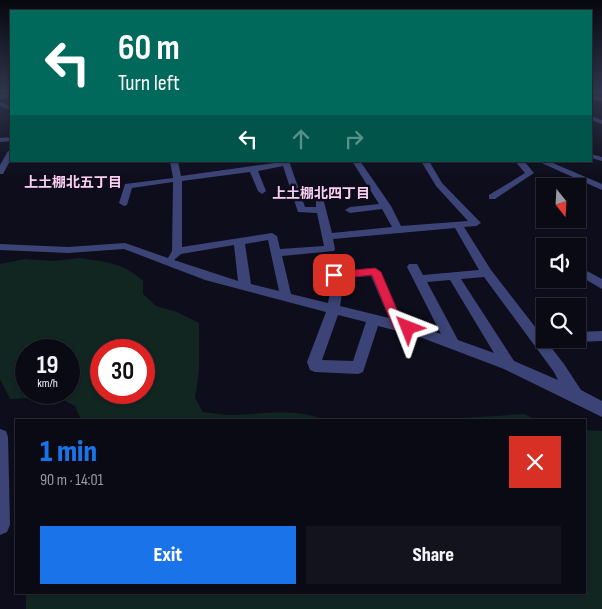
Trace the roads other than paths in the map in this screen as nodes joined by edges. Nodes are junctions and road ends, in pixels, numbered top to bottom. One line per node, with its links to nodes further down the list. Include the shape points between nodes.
1 (10, 155): 9 (street)
2 (174, 162): 10 (street)
3 (285, 162): 8 (street); 17 (street, via 301,210)
4 (357, 162): 16 (street)
5 (426, 162): 19 (street, via 439,184 476,222)
6 (520, 162): 13 (street, via 530,173)
7 (543, 162): 11 (street)
8 (253, 170): 10 (street); 12 (street)
9 (0, 172)
10 (178, 179): 15 (street, via 128,186); 24 (street)
11 (602, 187)
12 (262, 191)
13 (492, 197)
14 (319, 198): 17 (street)
15 (124, 204)
16 (386, 206): 18 (street); 20 (street)
17 (321, 210): 21 (street)
18 (350, 210)
19 (458, 225): 20 (street); 28 (street)
20 (398, 229): 21 (street)
21 (328, 236): 25 (street, via 330,249)
22 (239, 241): 24 (street); 25 (street, via 272,236); 31 (street)
23 (0, 247): 26 (street, via 68,250 125,246)
24 (177, 251): 26 (street)
25 (276, 253): 32 (street)
26 (170, 263): 31 (street)
27 (413, 267): 30 (street)
28 (487, 273): 29 (street); 36 (street)
29 (453, 276): 30 (street); 41 (street)
30 (419, 279): 38 (street)
31 (245, 287): 32 (street)
32 (286, 297): 33 (street)
33 (333, 311): 34 (street); 34 (street, via 314,366 358,368); 35 (street, via 338,287 333,272 375,272)
34 (372, 320): 35 (street)
35 (398, 325): 38 (street)
36 (536, 332)
37 (597, 336): 40 (street)
38 (454, 345): 41 (street)
39 (547, 348): 42 (street)
40 (602, 348)
41 (509, 365): 42 (street)
42 (576, 395): 43 (street)
43 (602, 409)
44 (0, 447): 45 (street)
45 (0, 525)

